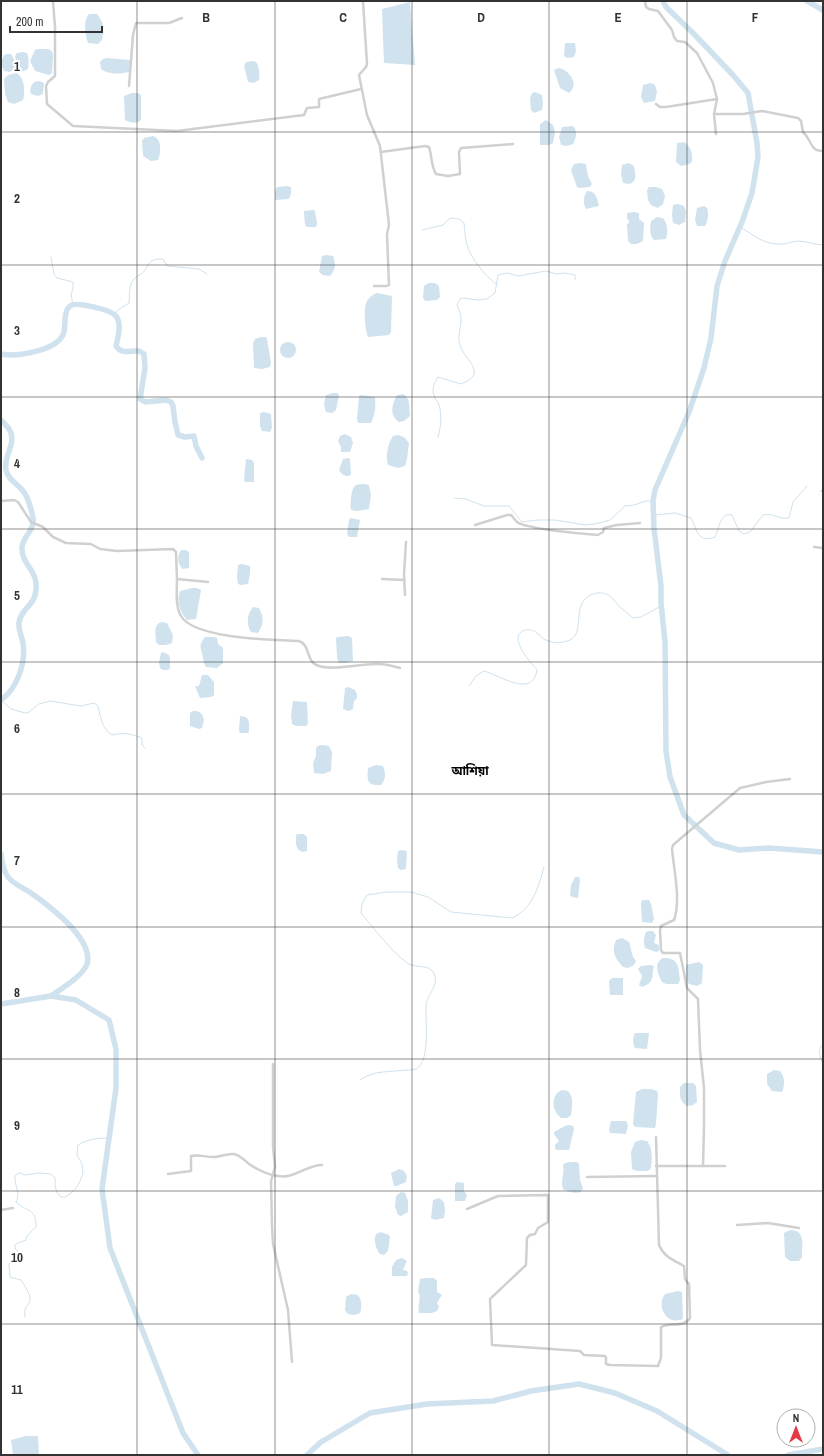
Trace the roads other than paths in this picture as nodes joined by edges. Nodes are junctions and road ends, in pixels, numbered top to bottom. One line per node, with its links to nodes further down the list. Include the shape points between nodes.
1 (53, 1): 6 (street, via 55,76 46,86 48,104 73,126 177,131 214,127 304,115 307,108 319,106 319,98)
2 (363, 1): 6 (street, via 367,64 359,75)
3 (645, 1): 7 (street, via 646,7 658,11 677,41 684,42 697,53 713,83)
4 (182, 18): 5 (street, via 169,23 136,23)
5 (129, 86)
6 (361, 89): 13 (street, via 367,115)
7 (717, 99): 8 (street, via 666,107); 9 (street)
8 (656, 104)
9 (714, 114): 10 (street); 12 (street, via 762,111 798,118 813,148)
10 (716, 134)
11 (513, 144): 13 (street, via 461,148 460,174 448,176 436,174 429,147)
12 (823, 151)
13 (381, 152): 14 (street, via 389,225 389,285)
14 (374, 286)
15 (1, 501): 21 (street, via 18,502 31,522 66,543 91,544 100,549 117,551 173,549 178,558)
16 (640, 523): 17 (street, via 604,528 598,535 527,526 517,522 511,515)
17 (475, 525)
18 (406, 542): 23 (street)
19 (814, 547): 20 (street)
20 (823, 548)
21 (177, 579): 24 (street); 26 (street, via 178,609 181,617 204,632 303,642 310,661 319,666 380,664)
22 (382, 579): 23 (street)
23 (404, 580): 25 (street)
24 (208, 582)
25 (405, 595)
26 (400, 668)
27 (790, 779): 32 (street, via 740,788 673,845 672,849 677,912 674,920 661,926 661,950 663,953 680,953 687,988 698,998 704,1088)
28 (273, 1064): 35 (street)
29 (656, 1137): 31 (street)
30 (322, 1165): 35 (street, via 314,1165 296,1175)
31 (656, 1166): 32 (street); 36 (street)
32 (703, 1166): 33 (street)
33 (725, 1166)
34 (168, 1174): 35 (street, via 191,1171 194,1155 220,1157 230,1154 240,1156 257,1169)
35 (273, 1175): 43 (street, via 271,1191 274,1244 288,1310)
36 (656, 1176): 37 (street); 39 (street, via 658,1245 668,1258 684,1266 685,1278 689,1284 690,1318 681,1325 661,1327 661,1358 658,1366 610,1365 606,1364 605,1356 584,1355 580,1351 492,1345 490,1299 526,1266 527,1238 548,1222 548,1195 498,1196)
37 (587, 1177)
38 (13, 1208): 40 (street)
39 (467, 1209)
40 (1, 1210)
41 (737, 1225): 42 (street, via 768,1223)
42 (799, 1228)
43 (292, 1362)

